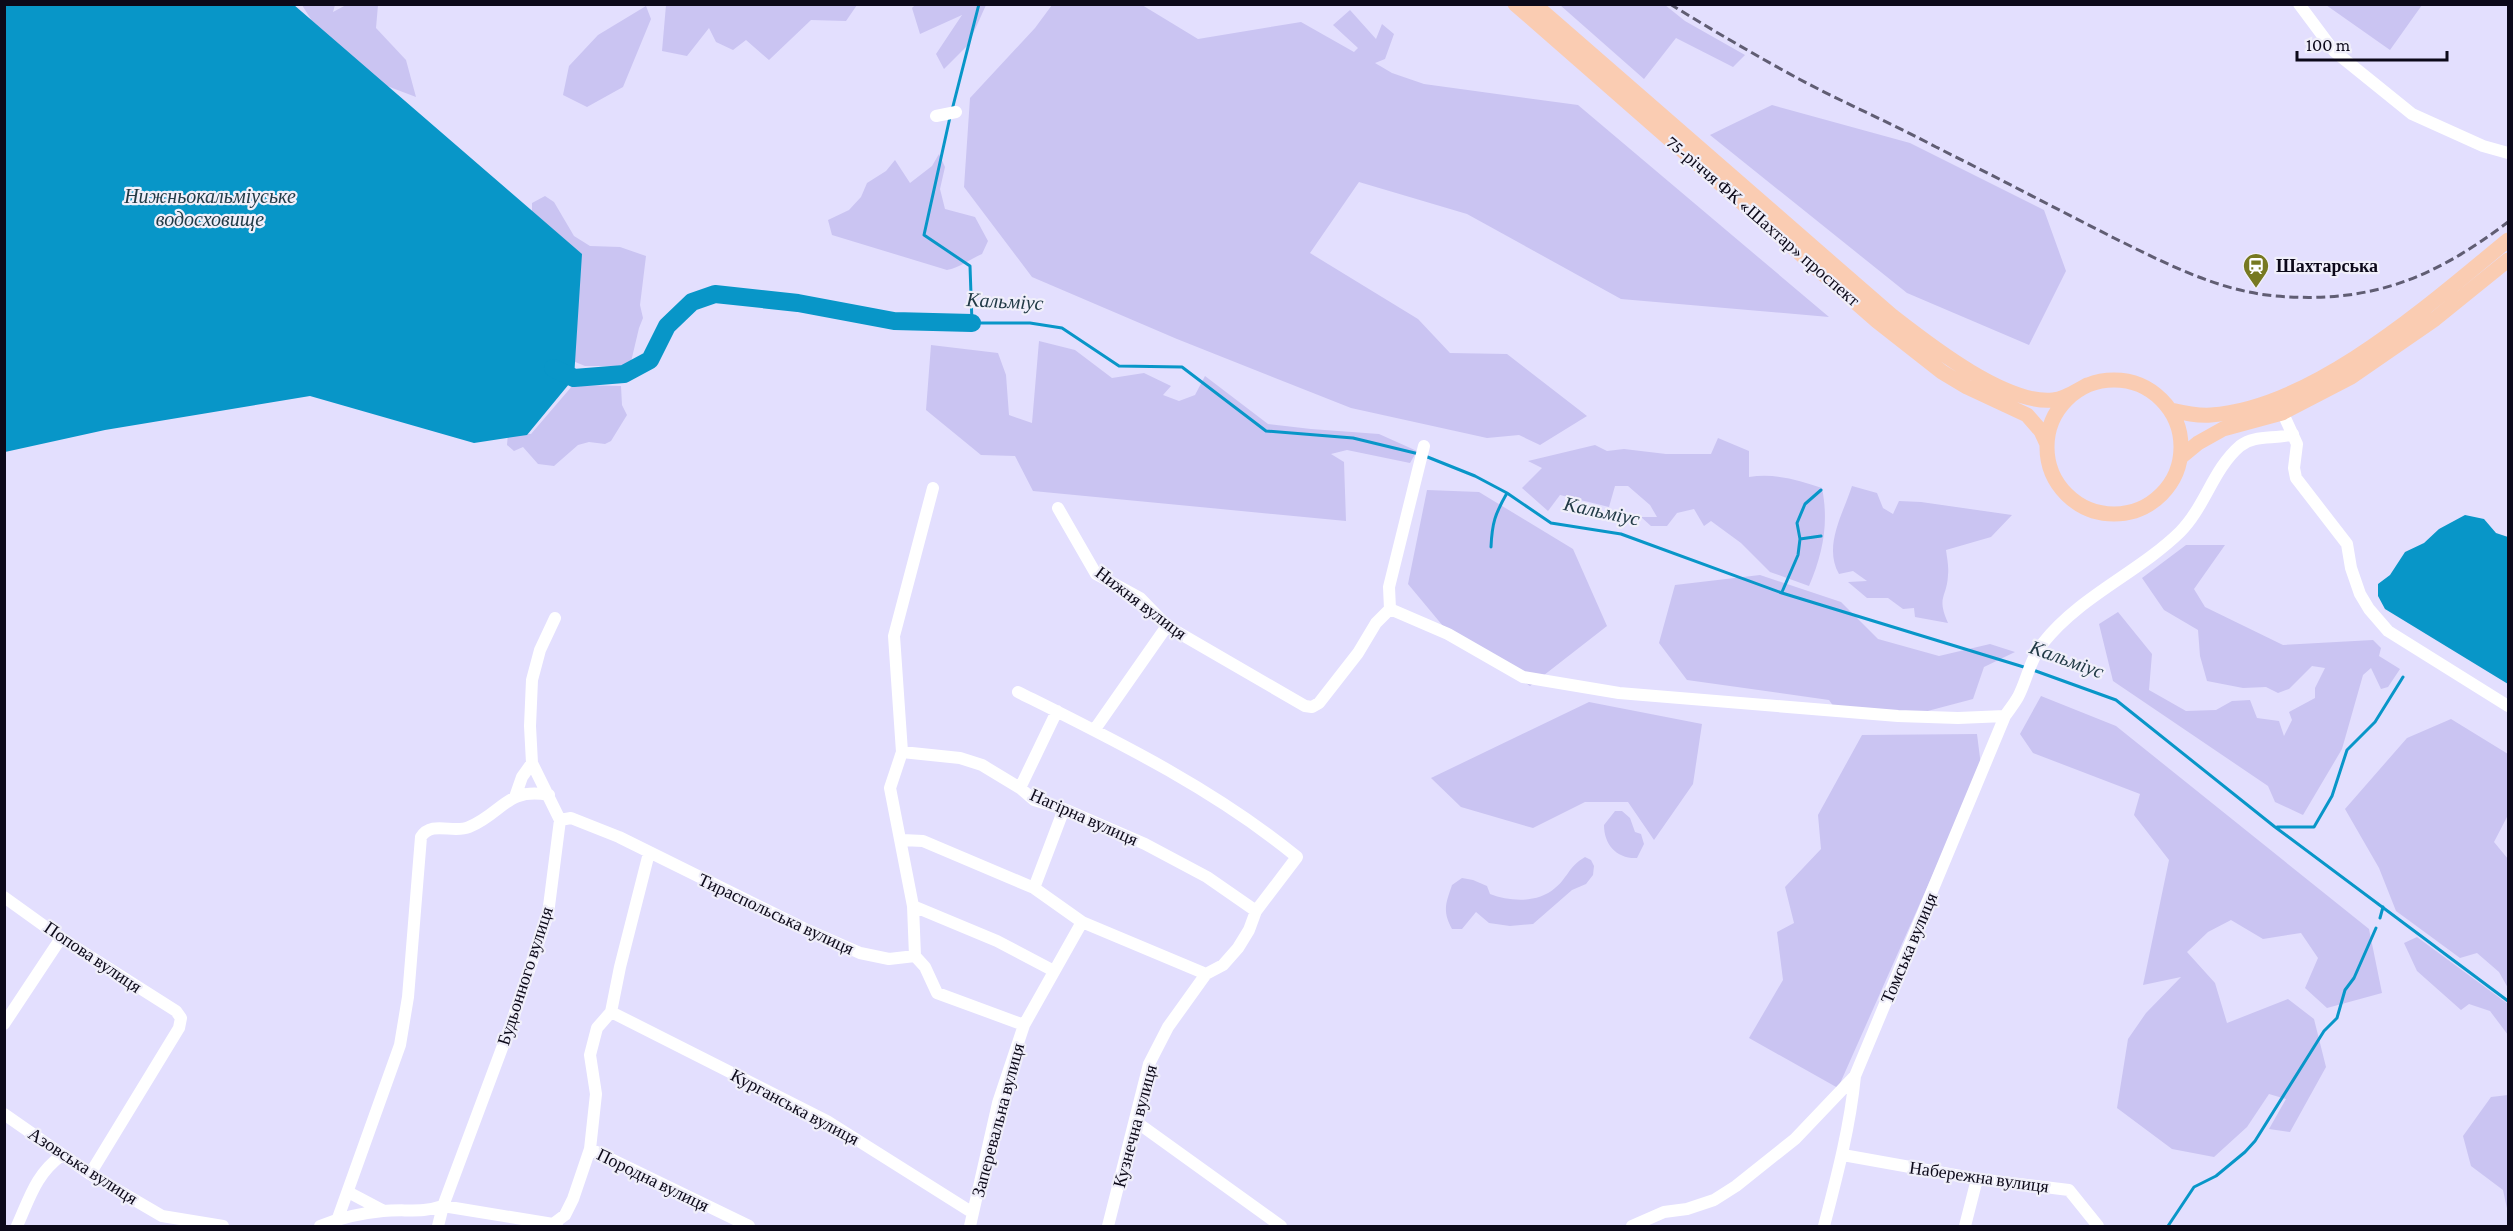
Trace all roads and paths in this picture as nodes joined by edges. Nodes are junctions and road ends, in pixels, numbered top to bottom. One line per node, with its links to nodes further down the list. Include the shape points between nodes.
1 (1515, 4): 13 (main road, 75-річчя ФК «Шахтар» проспект, via 1908,346 1967,387 2027,415)
2 (1534, 4): 9 (main road, 75-річчя ФК «Шахтар» проспект, via 1949,359 2007,390 2039,400 2064,397)
3 (2299, 4): 6 (street, via 2334,51 2412,114 2443,130)
4 (956, 112): 5 (street)
5 (936, 116)
6 (2508, 153)
7 (2508, 240): 10 (main road, via 2426,307 2341,368)
8 (2508, 260): 10 (main road, via 2435,319 2351,377)
9 (2087, 385): 11 (main road, via 2124,380 2158,396); 13 (main road, via 2058,409)
10 (2279, 406): 11 (main road, via 2212,415); 12 (street); 15 (main road, via 2223,429)
11 (2171, 410): 15 (main road, via 2180,432)
12 (2292, 434): 22 (street, via 2297,444 2296,478 2348,544 2352,568 2368,609 2388,631); 24 (street, Томська вулиця, via 2254,439 2241,445 2181,531 2073,612 2042,644)
13 (2047, 444): 15 (main road, via 2048,462 2066,495 2098,513 2117,515 2135,512 2166,491)
14 (1424, 446): 18 (street, via 1389,587)
15 (2181, 457)
16 (933, 488): 26 (street, via 894,636)
17 (1058, 508): 20 (street, Нижня вулиця, via 1096,574 1140,598)
18 (1390, 609): 20 (street, Нижня вулиця, via 1312,707); 24 (street, via 1448,634 1523,677 1619,693 1898,716)
19 (555, 618): 27 (street, via 532,680)
20 (1167, 626): 25 (street)
21 (1018, 692): 23 (street)
22 (2508, 706)
23 (1057, 711): 25 (street); 28 (street)
24 (2005, 716): 47 (street, Томська вулиця)
25 (1095, 729): 38 (street, Кузнечна вулиця, via 1167,768 1297,857)
26 (902, 752): 28 (street, Нагірна вулиця, via 960,758 982,765); 33 (street, via 891,788)
27 (532, 763): 29 (street); 30 (street)
28 (1020, 788): 31 (street, Нагірна вулиця, via 1034,800)
29 (549, 795): 30 (street, via 527,792); 32 (street)
30 (515, 796): 55 (street, via 467,828 433,828 421,837 408,998 399,1045)
31 (1064, 809): 35 (street); 38 (street, Нагірна вулиця, via 1145,844 1207,877)
32 (560, 820): 34 (street, Тираспольська вулиця, via 571,818 592,825); 56 (street, Будьонного вулиця, via 548,914)
33 (902, 840): 35 (street, via 922,841); 37 (street)
34 (649, 853): 41 (street, Тираспольська вулиця, via 860,953 889,959); 44 (street)
35 (1034, 888): 39 (street)
36 (4, 897): 40 (street, Попова вулиця)
37 (913, 906): 41 (street); 42 (street, via 997,941)
38 (1256, 911): 43 (street, Кузнечна вулиця, via 1238,948 1223,965)
39 (1082, 922): 42 (street, Заперевальна вулиця); 43 (street)
40 (61, 938): 45 (street); 53 (street, Попова вулиця, via 176,1011 181,1018 179,1028)
41 (915, 956): 46 (street, via 937,993)
42 (1054, 971): 46 (street, Заперевальна вулиця)
43 (1206, 974): 49 (street, Кузнечна вулиця, via 1168,1027 1149,1064)
44 (611, 1012): 50 (street, via 597,1028 590,1055 596,1094); 58 (street, Курганська вулиця, via 827,1121)
45 (4, 1024)
46 (1024, 1025): 58 (street, Заперевальна вулиця, via 998,1103)
47 (1856, 1076): 52 (street, Томська вулиця); 70 (street, via 1795,1139 1736,1186 1714,1200 1664,1212)
48 (4, 1114): 51 (street, Азовська вулиця)
49 (1135, 1121): 68 (street, Кузнечна вулиця); 69 (street)
50 (590, 1149): 61 (street, via 573,1200); 66 (street, Породна вулиця)
51 (62, 1155): 53 (street, Азовська вулиця); 62 (street, via 38,1179)
52 (1843, 1155): 54 (street, Набережна вулиця); 71 (street, Томська вулиця)
53 (90, 1174): 60 (street, Азовська вулиця)
54 (1977, 1179): 72 (street); 73 (street, Набережна вулиця, via 2069,1190)
55 (348, 1192): 57 (street); 59 (street)
56 (443, 1206): 57 (street); 61 (street); 65 (street, Будьонного вулиця)
57 (384, 1211): 59 (street)
58 (973, 1213): 67 (street, Заперевальна вулиця)
59 (338, 1218): 64 (street)
60 (166, 1221): 63 (street)
61 (555, 1225)
62 (17, 1227)
63 (223, 1227)
64 (320, 1227)
65 (438, 1227)
66 (749, 1227)
67 (970, 1227)
68 (1108, 1227)
69 (1281, 1227)
70 (1632, 1227)
71 (1824, 1227)
72 (1965, 1227)
73 (2098, 1227)

